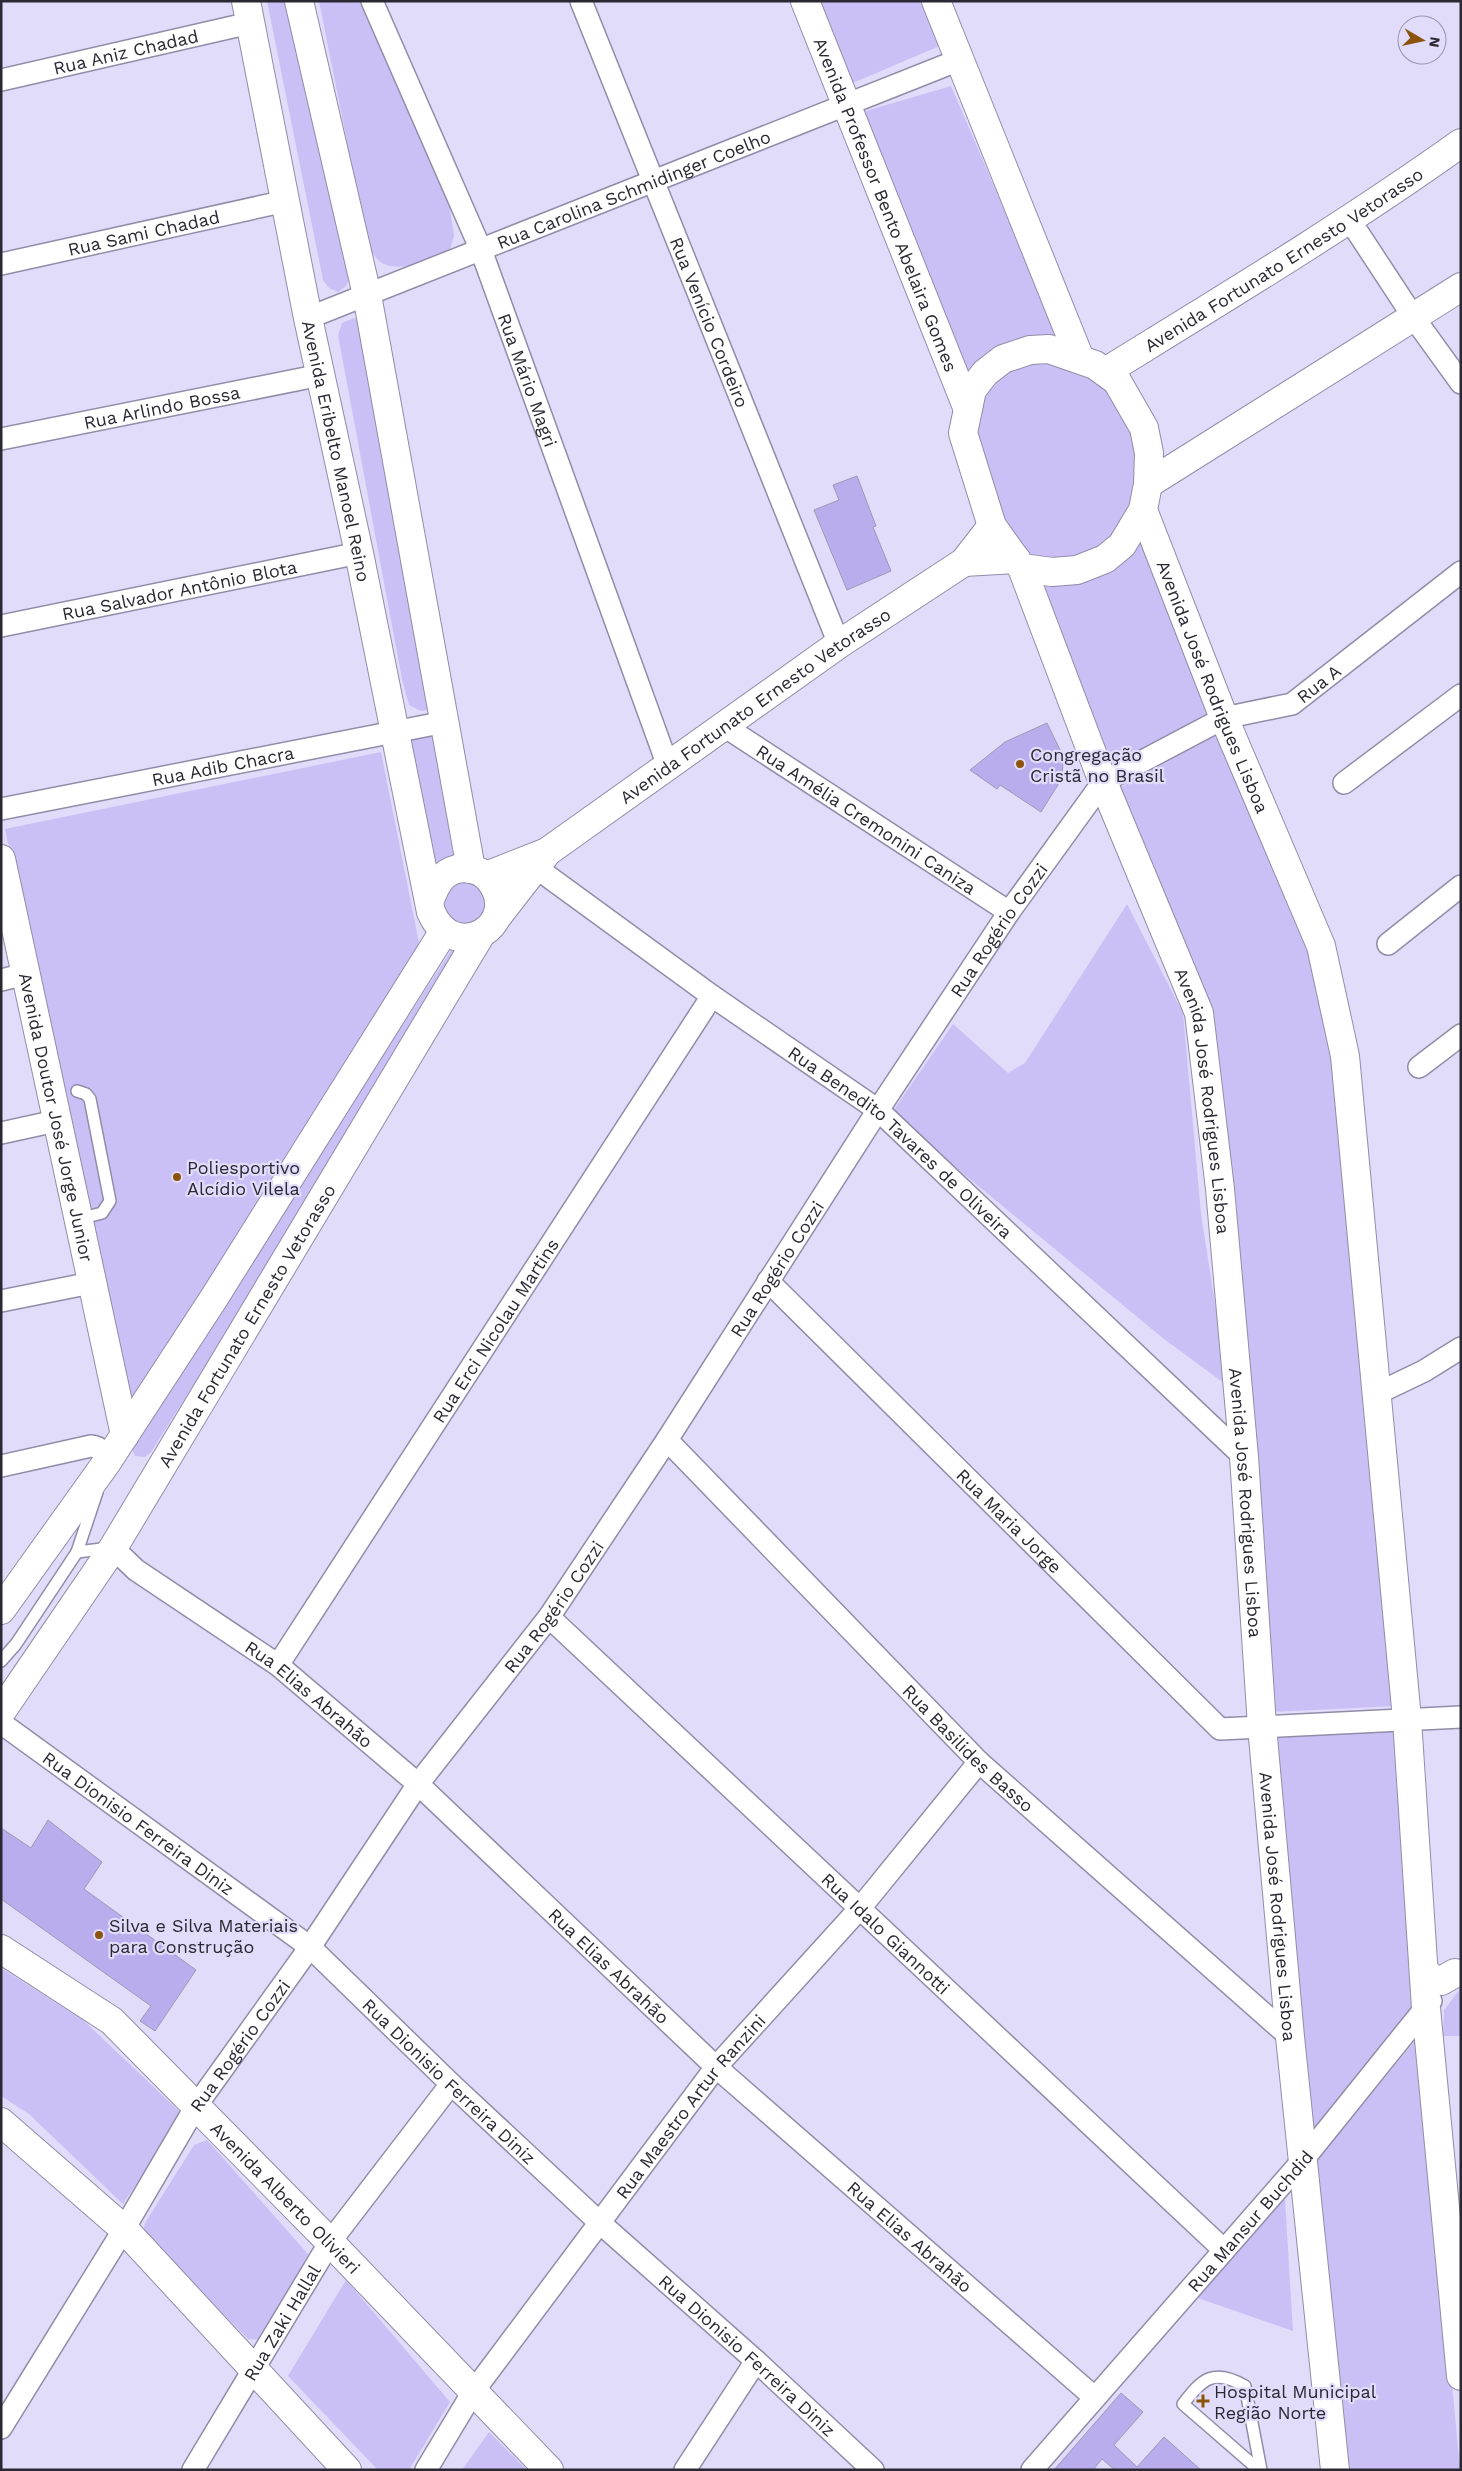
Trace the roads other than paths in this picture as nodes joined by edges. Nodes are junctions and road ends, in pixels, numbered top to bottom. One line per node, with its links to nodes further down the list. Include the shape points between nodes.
1 (298, 1): 17 (main road)
2 (372, 1): 14 (street, Rua Mário Magri)
3 (581, 1): 11 (street, Rua Venício Cordeiro)
4 (805, 1): 9 (main road, Avenida Professor Bento Abelaira Gomes)
5 (936, 1): 7 (main road)
6 (248, 12): 8 (street, Rua Aniz Chadad); 12 (main road, Avenida Eribelto Manoel Reino)
7 (959, 60): 9 (street, Rua Carolina Schmidinger Coelho); 20 (main road)
8 (1, 80)
9 (846, 105): 11 (street, Rua Carolina Schmidinger Coelho); 24 (main road, Avenida Professor Bento Abelaira Gomes)
10 (1461, 143): 13 (main road, Avenida Fortunato Ernesto Vetorasso)
11 (654, 181): 14 (street, Rua Carolina Schmidinger Coelho); 34 (street, Rua Venício Cordeiro)
12 (286, 202): 15 (street, Rua Sami Chadad); 18 (main road, Avenida Eribelto Manoel Reino)
13 (1350, 219): 19 (street); 21 (main road, Avenida Fortunato Ernesto Vetorasso)
14 (481, 250): 17 (street, Rua Carolina Schmidinger Coelho); 40 (street, Rua Mário Magri)
15 (1, 264)
16 (1461, 287): 19 (main road)
17 (367, 295): 18 (street, Rua Carolina Schmidinger Coelho); 37 (main road)
18 (308, 318): 22 (main road, Avenida Eribelto Manoel Reino)
19 (1414, 318): 23 (street); 26 (main road)
20 (1080, 359): 21 (main road, Avenida José Rodrigues Lisboa); 24 (main road, Avenida José Rodrigues Lisboa, via 1049,349 1030,350 1003,358 972,390)
21 (1105, 372): 26 (main road, Avenida José Rodrigues Lisboa, via 1117,381 1144,428)
22 (321, 375): 25 (street, Rua Arlindo Bossa); 29 (main road, Avenida Eribelto Manoel Reino)
23 (1461, 383)
24 (967, 407): 28 (main road, Avenida José Rodrigues Lisboa, via 963,432)
25 (1, 439)
26 (1148, 484): 27 (main road, Avenida José Rodrigues Lisboa)
27 (1143, 510): 31 (main road, Avenida Fortunato Ernesto Vetorasso, via 1122,545 1105,558 1077,570 1052,572); 36 (main road, Avenida José Rodrigues Lisboa)
28 (992, 526): 30 (main road, Avenida Fortunato Ernesto Vetorasso); 31 (main road, Avenida José Rodrigues Lisboa)
29 (359, 553): 33 (street, Rua Salvador Antônio Blota); 39 (main road, Avenida Eribelto Manoel Reino)
30 (964, 562): 31 (main road, Avenida Fortunato Ernesto Vetorasso); 34 (main road, Avenida Fortunato Ernesto Vetorasso)
31 (1019, 563): 41 (main road, Avenida José Rodrigues Lisboa)
32 (1461, 572): 36 (street, Rua A, via 1292,704)
33 (1, 626)
34 (839, 644): 38 (main road, Avenida Fortunato Ernesto Vetorasso)
35 (1461, 695): 42 (street)
36 (1224, 718): 41 (street, Rua A); 68 (main road, Avenida José Rodrigues Lisboa, via 1321,946 1345,1056)
37 (445, 722): 39 (street, Rua Adib Chacra); 46 (main road)
38 (724, 726): 40 (main road, Avenida Fortunato Ernesto Vetorasso); 49 (street, Rua Amélia Cremonini Caniza)
39 (395, 733): 43 (street, Rua Adib Chacra); 48 (main road, Avenida Eribelto Manoel Reino)
40 (668, 766): 45 (main road, Avenida Fortunato Ernesto Vetorasso)
41 (1103, 782): 49 (street, Rua Rogério Cozzi); 71 (main road, Avenida José Rodrigues Lisboa, via 1200,1013 1220,1189)
42 (1344, 783)
43 (1, 809)
44 (1, 859): 53 (main road, Avenida Doutor José Jorge Junior)
45 (536, 860): 46 (main road, Avenida Fortunato Ernesto Vetorasso); 50 (main road, Avenida Fortunato Ernesto Vetorasso); 54 (street, Rua Benedito Tavares de Oliveira)
46 (479, 872): 48 (main road, via 457,869 444,876 435,886); 50 (main road, via 496,887 500,902)
47 (1461, 886): 52 (street)
48 (430, 900): 51 (main road, via 431,912)
49 (1009, 912): 58 (street, Rua Rogério Cozzi)
50 (489, 925): 51 (main road, via 468,938 455,937); 74 (main road, Avenida Fortunato Ernesto Vetorasso)
51 (444, 931): 67 (main road)
52 (1388, 944)
53 (13, 977): 59 (main road, Avenida Doutor José Jorge Junior)
54 (712, 996): 58 (street, Rua Benedito Tavares de Oliveira); 79 (street, Rua Erci Nicolau Martins)
55 (1461, 1035): 56 (street)
56 (1420, 1067)
57 (77, 1091): 61 (lane, via 90,1099 110,1201 102,1214)
58 (878, 1110): 62 (street, Rua Rogério Cozzi); 71 (street, Rua Benedito Tavares de Oliveira)
59 (56, 1121): 60 (street); 61 (main road, Avenida Doutor José Jorge Junior)
60 (1, 1133)
61 (77, 1220): 63 (main road, Avenida Doutor José Jorge Junior)
62 (768, 1281): 70 (street, Rua Rogério Cozzi); 84 (street, Rua Maria Jorge, via 1220,1729)
63 (91, 1283): 64 (street); 66 (main road, Avenida Doutor José Jorge Junior)
64 (1, 1301)
65 (1461, 1348): 68 (street, via 1424,1371)
66 (112, 1376): 67 (main road, via 123,1387 135,1390); 69 (main road, Avenida Doutor José Jorge Junior)
67 (158, 1383): 69 (main road)
68 (1376, 1394): 82 (main road, Avenida José Rodrigues Lisboa)
69 (125, 1435): 72 (main road)
70 (667, 1440): 77 (street, Rua Rogério Cozzi); 85 (street, Rua Basilides Basso)
71 (1244, 1457): 84 (main road, Avenida José Rodrigues Lisboa)
72 (107, 1462): 73 (street, via 98,1447 91,1446); 75 (lane); 76 (main road)
73 (1, 1466)
74 (113, 1548): 75 (lane); 79 (street, Rua Elias Abrahão, via 136,1570); 80 (main road, Avenida Fortunato Ernesto Vetorasso)
75 (77, 1552): 78 (lane, via 16,1644)
76 (1, 1610)
77 (549, 1617): 86 (street, Rua Rogério Cozzi); 87 (street, Rua Idalo Giannotti)
78 (1, 1661)
79 (278, 1665): 86 (street, Rua Elias Abrahão)
80 (1, 1712)
81 (1461, 1717): 82 (street, Rua Maria Jorge)
82 (1407, 1719): 84 (street, Rua Maria Jorge); 91 (main road, Avenida José Rodrigues Lisboa)
83 (1, 1723): 88 (street, Rua Dionisio Ferreira Diniz)
84 (1262, 1726): 93 (main road, Avenida José Rodrigues Lisboa)
85 (979, 1762): 87 (street, Rua Maestro Artur Ranzini); 93 (street, Rua Basilides Basso)
86 (418, 1784): 88 (street, Rua Rogério Cozzi); 94 (street, Rua Elias Abrahão)
87 (861, 1907): 94 (street, Rua Maestro Artur Ranzini); 102 (street, Rua Idalo Giannotti)
88 (310, 1947): 95 (street, Rua Dionisio Ferreira Diniz); 96 (street, Rua Rogério Cozzi)
89 (1, 1950): 96 (main road, Avenida Alberto Olivieri, via 112,2022)
90 (1458, 1970): 91 (main road, via 1441,1981); 92 (street, Rua Mansur Buchdid)
91 (1424, 1971): 92 (main road, Avenida José Rodrigues Lisboa)
92 (1426, 2008): 98 (street, Rua Mansur Buchdid); 105 (main road, Avenida José Rodrigues Lisboa)
93 (1290, 2037): 98 (main road, Avenida José Rodrigues Lisboa)
94 (716, 2067): 99 (street, Rua Maestro Artur Ranzini); 107 (street, Rua Elias Abrahão)
95 (451, 2084): 99 (street, Rua Dionisio Ferreira Diniz); 101 (street, Rua Zaki Hallal)
96 (196, 2106): 100 (street, Rua Rogério Cozzi); 101 (main road, Avenida Alberto Olivieri)
97 (1, 2122): 100 (main road)
98 (1303, 2160): 102 (street, Rua Mansur Buchdid); 117 (main road, Avenida José Rodrigues Lisboa)
99 (599, 2222): 103 (street, Rua Dionisio Ferreira Diniz); 106 (street, Rua Maestro Artur Ranzini)
100 (124, 2230): 104 (main road); 108 (street, Rua Rogério Cozzi)
101 (330, 2242): 104 (street, Rua Zaki Hallal); 106 (main road, Avenida Alberto Olivieri)
102 (1224, 2250): 107 (street, Rua Mansur Buchdid)
103 (756, 2361): 113 (street); 114 (street, Rua Dionisio Ferreira Diniz)
104 (253, 2368): 109 (street, Rua Zaki Hallal); 110 (main road)
105 (1461, 2376)
106 (473, 2392): 111 (street, Rua Maestro Artur Ranzini); 112 (main road, Avenida Alberto Olivieri)
107 (1094, 2397): 115 (street, Rua Mansur Buchdid)
108 (1, 2428)
109 (193, 2470)
110 (347, 2470)
111 (426, 2470)
112 (549, 2470)
113 (685, 2470)
114 (873, 2470)
115 (1032, 2470)
116 (1260, 2470): 116 (lane, via 1245,2386 1215,2376 1205,2380 1183,2404)
117 (1335, 2470)

